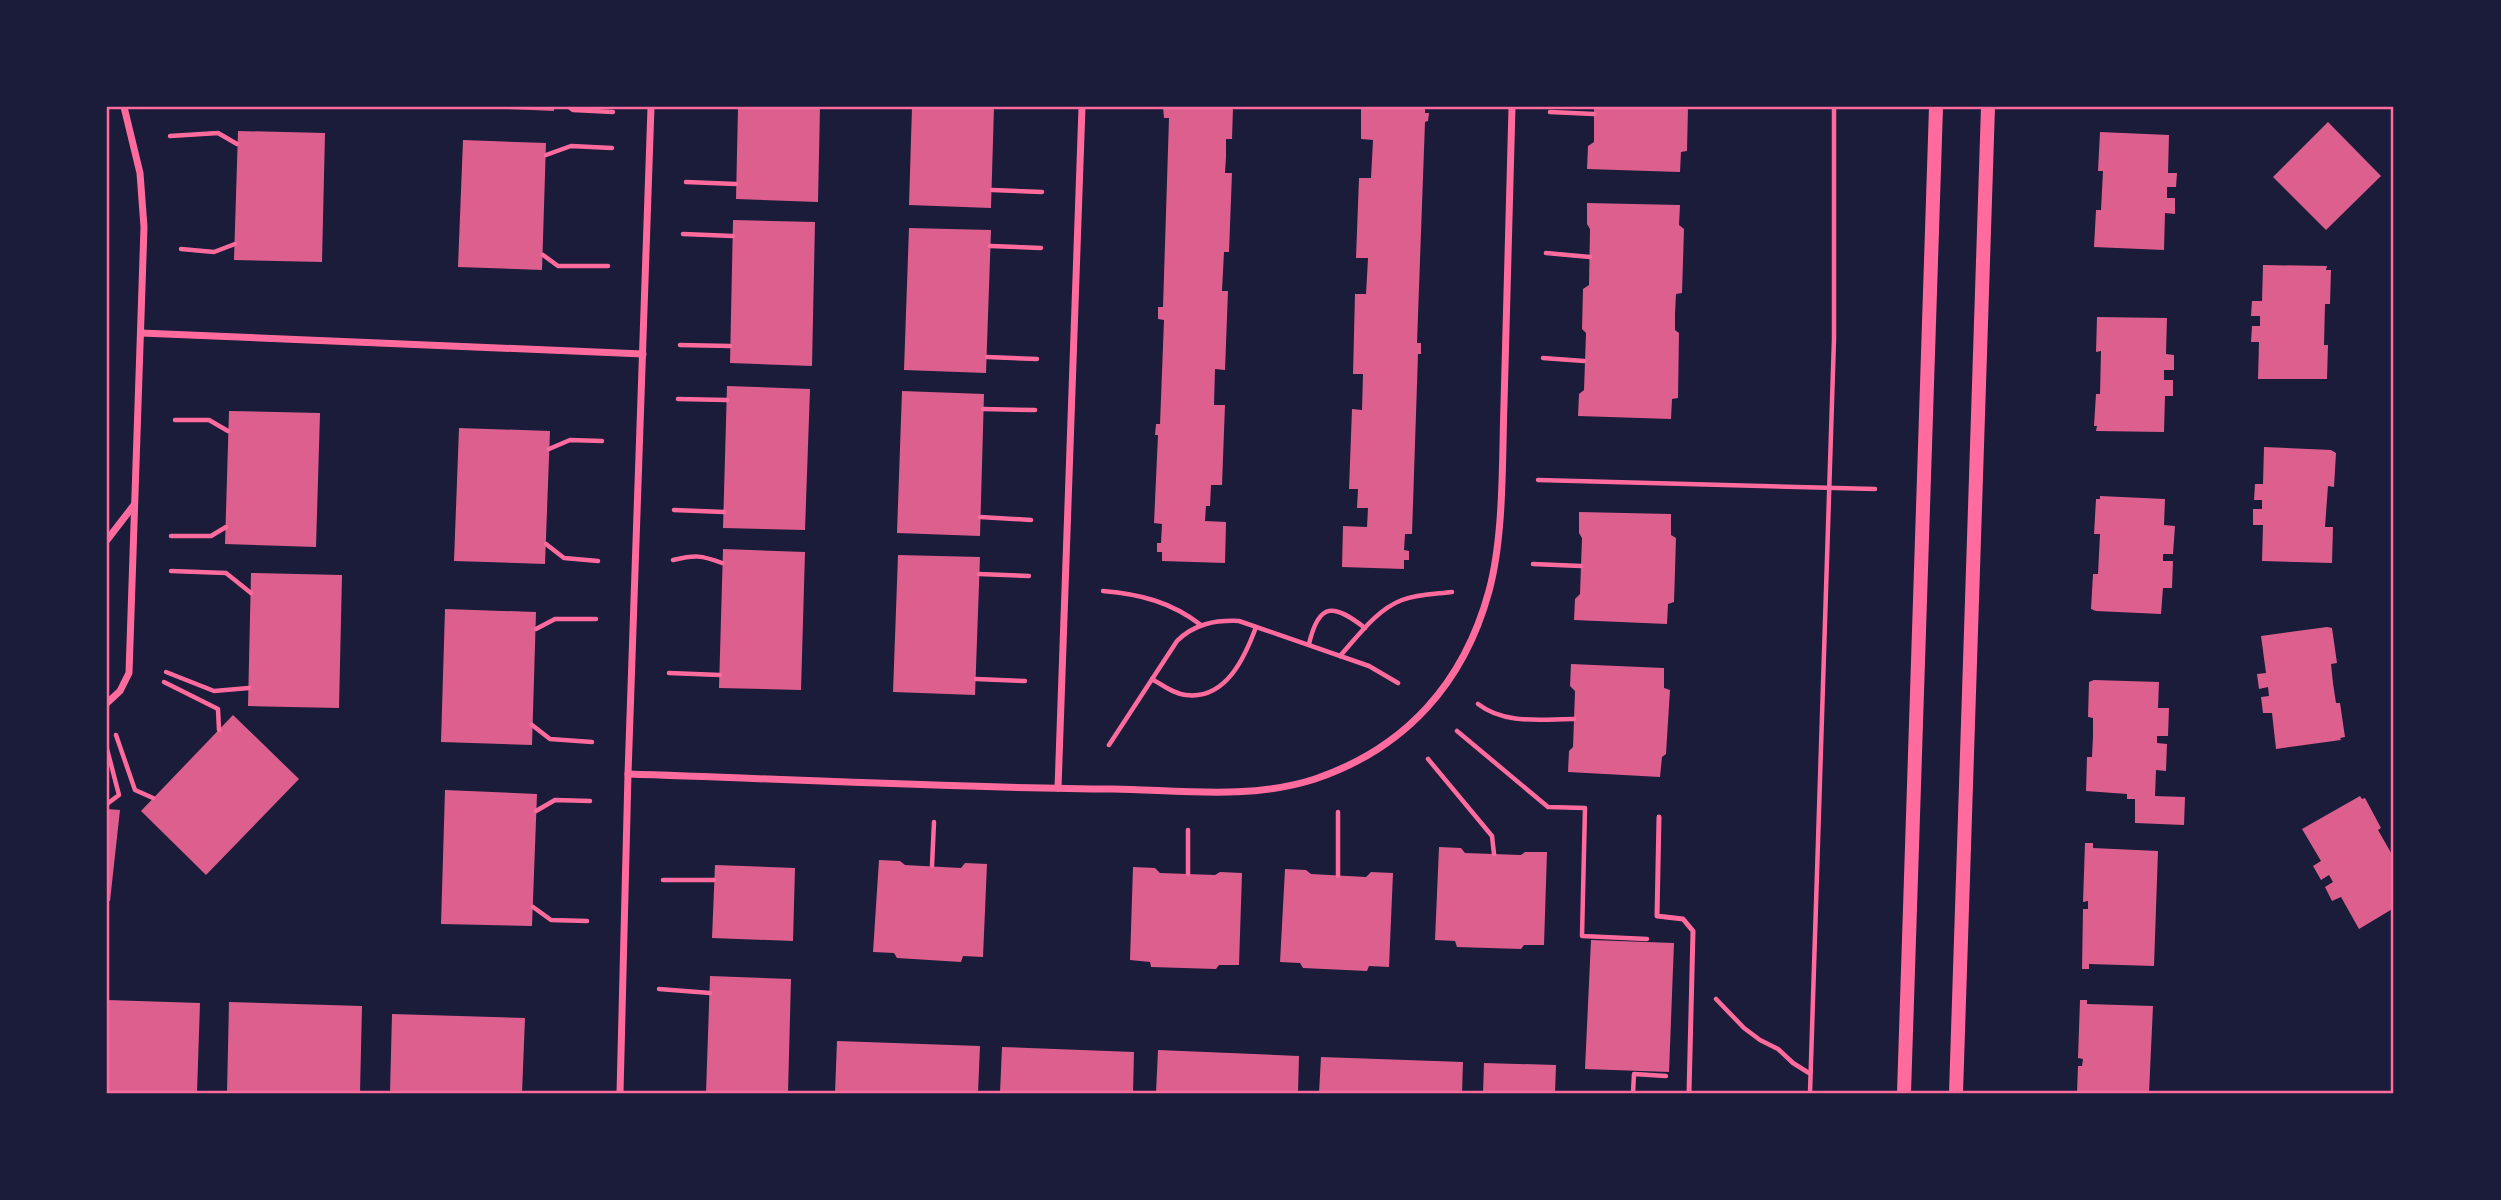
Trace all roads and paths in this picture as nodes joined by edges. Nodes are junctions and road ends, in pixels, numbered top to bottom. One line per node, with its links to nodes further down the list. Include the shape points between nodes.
1 (124, 107): 30 (street, via 143,197)
2 (569, 107): 9 (path)
3 (651, 107): 33 (street)
4 (1082, 107): 97 (street)
5 (1512, 107): 97 (street, via 1502,479 1494,572 1472,638 1443,691 1411,724 1375,751 1311,780 1247,791)
6 (1834, 107): 47 (path)
7 (1936, 107): 124 (main road)
8 (1988, 107): 125 (main road)
9 (613, 112)
10 (1550, 112): 11 (path)
11 (1594, 114)
12 (170, 135): 13 (path, via 218,133)
13 (237, 144)
14 (612, 148): 15 (path, via 571,146)
15 (546, 155)
16 (685, 182): 17 (path)
17 (736, 184)
18 (992, 190): 19 (path)
19 (1042, 192)
20 (683, 234): 21 (path)
21 (733, 236)
22 (234, 244): 25 (path, via 214,252)
23 (990, 246): 24 (path)
24 (1041, 247)
25 (181, 249)
26 (1546, 253): 28 (path)
27 (543, 255): 29 (path, via 558,266)
28 (1590, 257)
29 (608, 266)
30 (141, 333): 33 (street); 49 (street)
31 (680, 345): 32 (path)
32 (730, 346)
33 (643, 354): 96 (street)
34 (987, 357): 36 (path)
35 (1543, 358): 37 (path)
36 (1037, 359)
37 (1584, 361)
38 (678, 399): 39 (path)
39 (727, 400)
40 (984, 409): 41 (path)
41 (1035, 410)
42 (175, 420): 43 (path, via 209,420)
43 (228, 431)
44 (602, 441): 45 (path, via 570,440)
45 (549, 449)
46 (1538, 481): 47 (path)
47 (1829, 488): 48 (path); 118 (path)
48 (1875, 489)
49 (134, 504): 56 (street); 85 (street, via 129,673)
50 (674, 510): 51 (path)
51 (724, 512)
52 (980, 517): 53 (path)
53 (1031, 520)
54 (226, 527): 55 (path, via 211,536)
55 (171, 536)
56 (107, 540)
57 (546, 544): 59 (path, via 564,558)
58 (673, 560): 60 (path, via 702,555)
59 (598, 561)
60 (723, 563)
61 (1533, 564): 62 (path)
62 (1581, 566)
63 (171, 571): 68 (path, via 226,573)
64 (979, 574): 65 (path)
65 (1029, 576)
66 (1104, 591): 70 (path, via 1154,599)
67 (1452, 592): 72 (path, via 1399,601)
68 (250, 593)
69 (596, 620): 73 (path, via 555,619)
70 (1201, 625): 71 (path, via 1221,620); 80 (path, via 1177,641)
71 (1256, 627): 74 (path); 80 (path, via 1237,670 1197,696 1184,695)
72 (1365, 628): 74 (path, via 1344,613 1327,611 1316,621); 75 (path)
73 (536, 629)
74 (1308, 645): 75 (path)
75 (1340, 656): 83 (path)
76 (166, 672): 84 (path, via 214,691)
77 (669, 673): 78 (path)
78 (720, 675)
79 (976, 679): 81 (path)
80 (1152, 679): 93 (path)
81 (1025, 681)
82 (164, 682): 89 (path, via 218,709)
83 (1398, 683)
84 (248, 688)
85 (107, 704)
86 (1478, 704): 87 (path, via 1496,715 1513,718)
87 (1574, 719)
88 (532, 725): 92 (path, via 550,739)
89 (219, 730)
90 (1457, 731): 114 (path, via 1548,807 1585,808 1582,936)
91 (116, 735): 98 (path, via 135,790)
92 (592, 742)
93 (1109, 745)
94 (107, 749): 100 (path, via 119,795)
95 (1428, 758): 106 (path, via 1492,836)
96 (628, 774): 97 (street); 120 (street)
97 (1058, 788)
98 (153, 798)
99 (590, 801): 101 (path, via 555,800)
100 (107, 804)
101 (536, 811)
102 (1338, 812): 109 (path)
103 (1659, 817): 115 (lane, via 1657,916 1683,919 1690,926)
104 (934, 822): 107 (path)
105 (1188, 831): 108 (path)
106 (1494, 854)
107 (932, 866)
108 (1188, 874)
109 (1338, 876)
110 (663, 880): 111 (path)
111 (715, 880)
112 (533, 907): 113 (path, via 551,920)
113 (587, 921)
114 (1648, 939)
115 (1692, 975): 118 (path, via 1744,1028); 122 (lane)
116 (659, 989): 117 (path)
117 (710, 993)
118 (1810, 1074): 123 (path)
119 (1667, 1076): 121 (path, via 1633,1072)
120 (620, 1093)
121 (1633, 1093)
122 (1689, 1093)
123 (1810, 1093)
124 (1904, 1093)
125 (1956, 1093)

